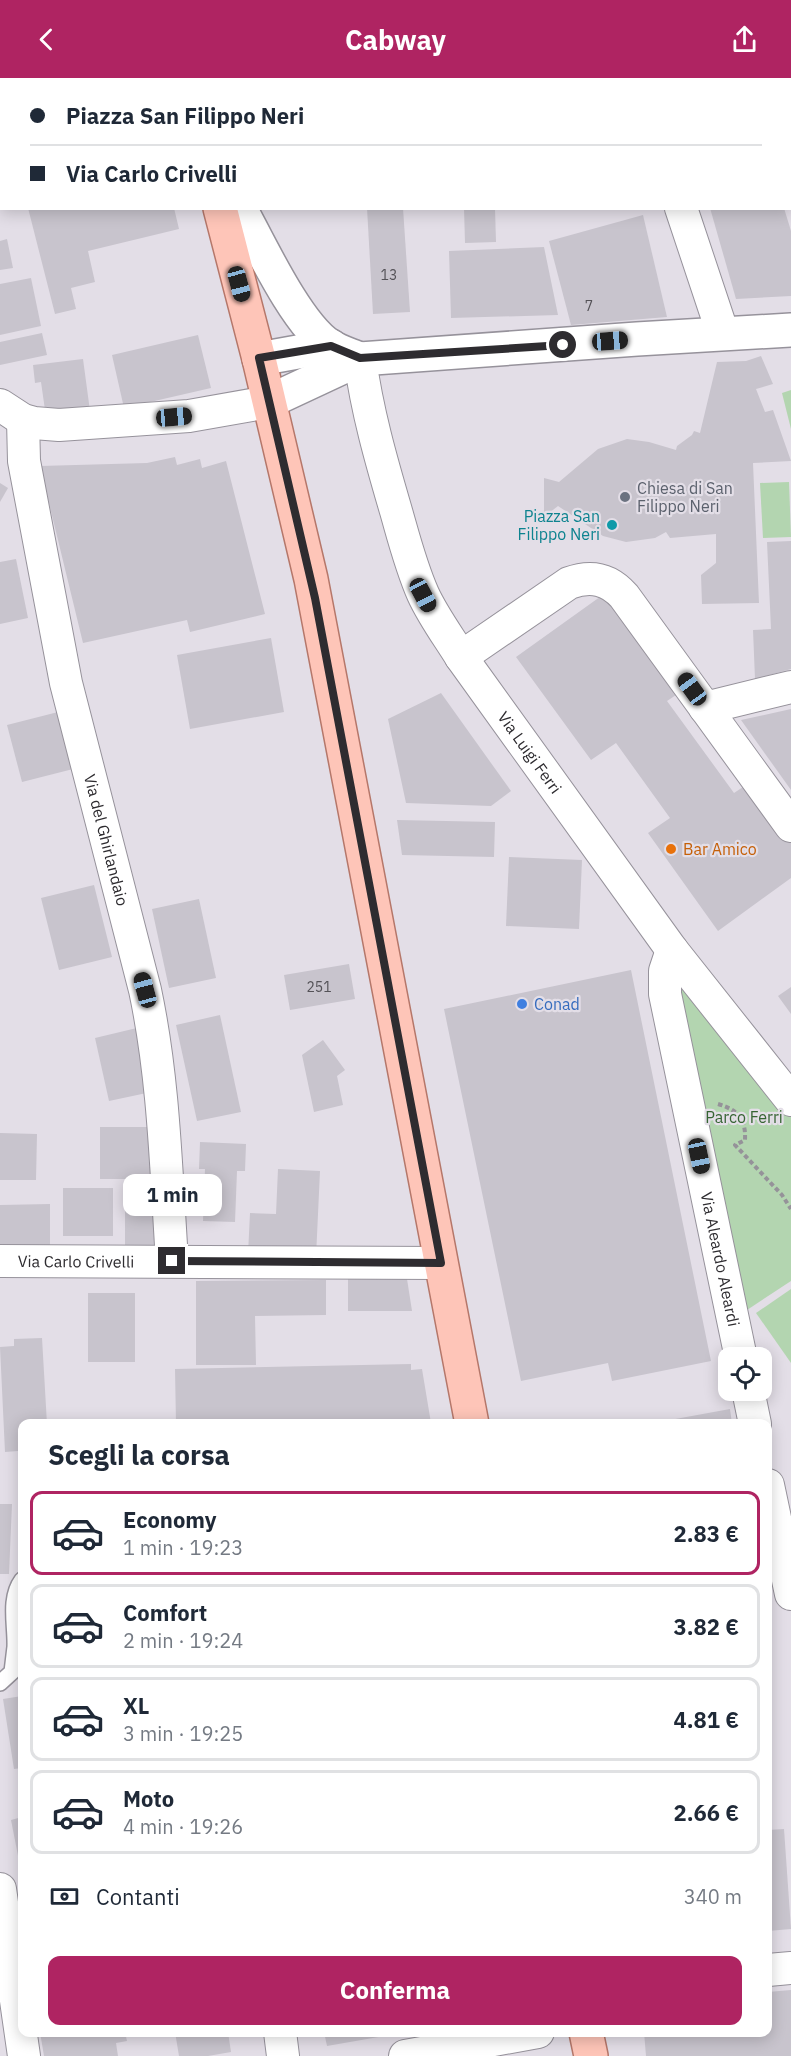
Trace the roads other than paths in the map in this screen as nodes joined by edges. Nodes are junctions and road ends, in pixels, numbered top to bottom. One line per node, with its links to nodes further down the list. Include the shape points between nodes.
1 (221, 210): 7 (main road)
2 (241, 210): 6 (street, via 299,312)
3 (682, 210): 5 (street)
4 (791, 330): 5 (street)
5 (723, 334): 8 (street)
6 (331, 346): 7 (street); 8 (street)
7 (259, 358): 9 (main road)
8 (360, 358): 9 (street); 11 (street, Via Luigi Ferri, via 376,440 413,568 430,608)
9 (268, 402): 10 (street, via 160,419 59,425 34,423); 19 (main road, via 315,598)
10 (11, 413): 18 (street, Via del Ghirlandaio, via 24,461 66,683 154,1034)
11 (461, 657): 13 (street, via 569,583 599,579 624,596); 15 (street, Via Luigi Ferri)
12 (791, 687): 13 (street)
13 (705, 708): 14 (street)
14 (791, 826)
15 (672, 950): 16 (street, Via Luigi Ferri); 20 (street, Via Aleardo Aleardi, via 664,989)
16 (791, 1100)
17 (0, 1261): 18 (street, Via Carlo Crivelli)
18 (172, 1261): 19 (street, Via Carlo Crivelli)
19 (441, 1263): 22 (main road)
20 (739, 1347)
21 (750, 1401): 23 (street)
22 (471, 1419)
23 (754, 1419)
24 (772, 1504): 26 (street)
25 (18, 1589): 27 (lane, via 13,1611 12,1672)
26 (791, 1594)
27 (0, 1683)
28 (0, 1889): 31 (street)
29 (791, 1968): 30 (street)
30 (772, 1970)
31 (18, 2014)
32 (21, 2037): 36 (street)
33 (281, 2037): 37 (street)
34 (510, 2037): 38 (street)
35 (587, 2037): 39 (main road)
36 (24, 2056)
37 (283, 2056)
38 (405, 2056)
39 (591, 2056)

